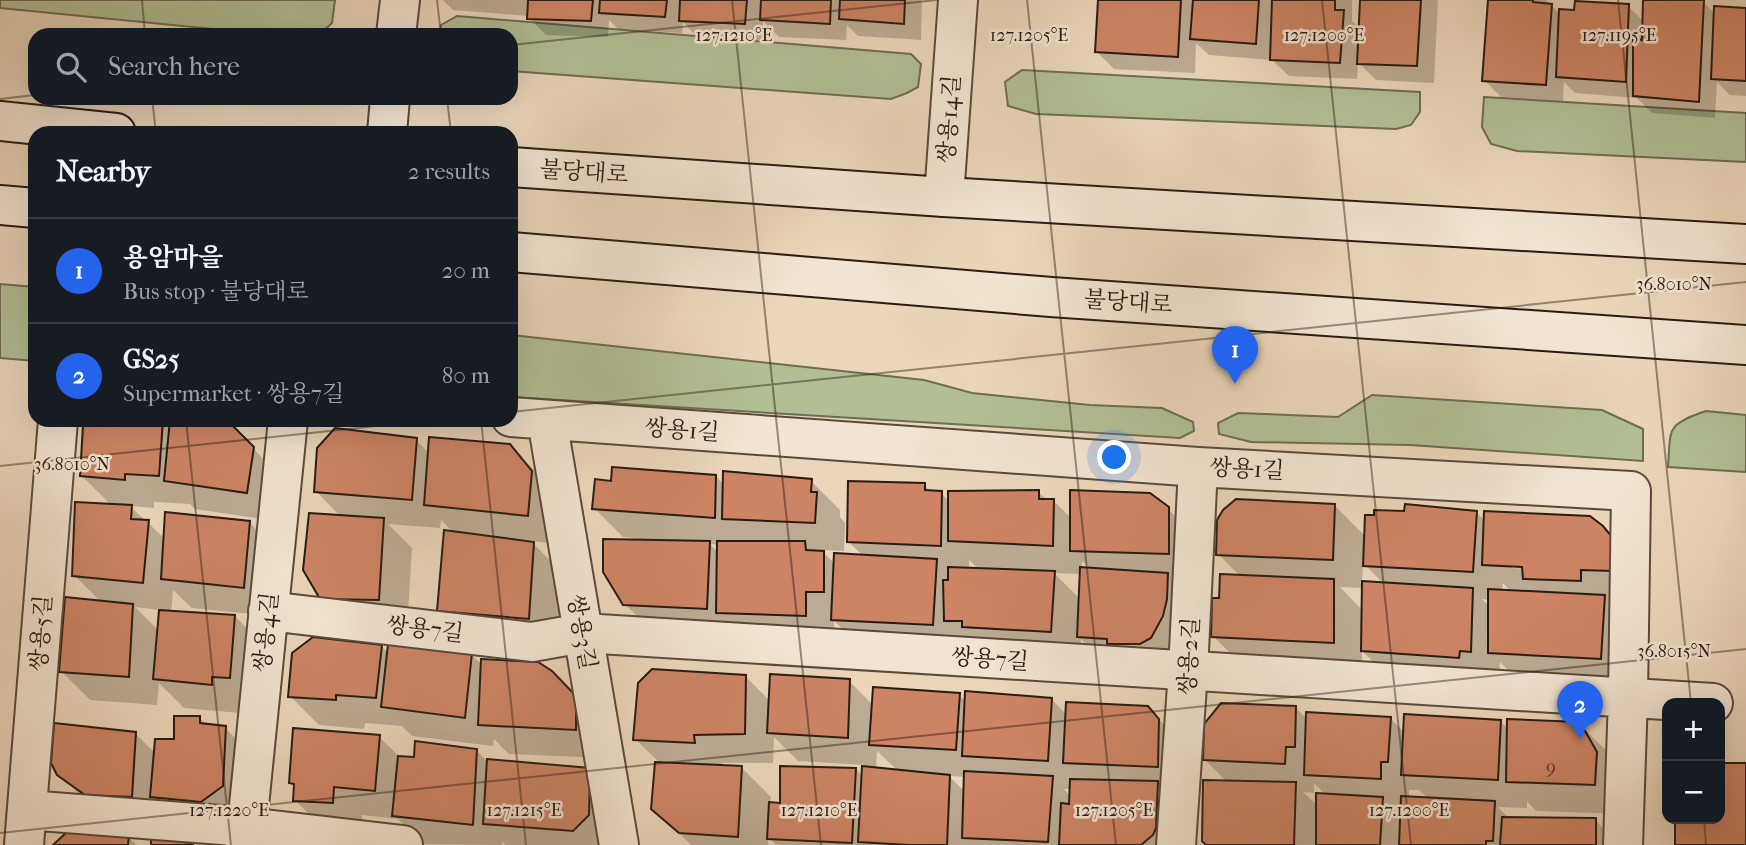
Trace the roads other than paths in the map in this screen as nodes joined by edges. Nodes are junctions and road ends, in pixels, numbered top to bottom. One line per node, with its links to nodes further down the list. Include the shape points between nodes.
1 (400, 0): 3 (street)
2 (958, 0): 9 (street, 쌍용14길)
3 (397, 28)
4 (389, 105): 7 (street)
5 (0, 121): 6 (street)
6 (48, 126)
7 (388, 126)
8 (518, 167): 9 (street, 불당대로)
9 (944, 197): 12 (street, 불당대로)
10 (0, 205): 11 (street)
11 (28, 207)
12 (1746, 244)
13 (518, 253): 14 (street, 불당대로, via 1065,298)
14 (1746, 345)
15 (529, 418): 18 (street, 쌍용1길); 20 (street, 쌍용3길)
16 (57, 427): 26 (street, 쌍용5길)
17 (287, 427): 19 (street, 쌍용4길)
18 (1198, 467): 21 (street, 쌍용2길); 22 (street, 쌍용1길, via 1631,491)
19 (268, 611): 20 (street, 쌍용7길, via 532,642); 27 (street, 쌍용4길)
20 (583, 633): 21 (street, 쌍용7길); 29 (street, 쌍용3길)
21 (1188, 671): 22 (street, 쌍용7길); 30 (street, 쌍용2길)
22 (1628, 697): 23 (street, 쌍용7길); 31 (street, 쌍용1길)
23 (1662, 699)
24 (1725, 704): 25 (street)
25 (1746, 706)
26 (26, 827): 27 (street)
27 (246, 836): 28 (street)
28 (403, 845)
29 (618, 845)
30 (1176, 845)
31 (1623, 845)

